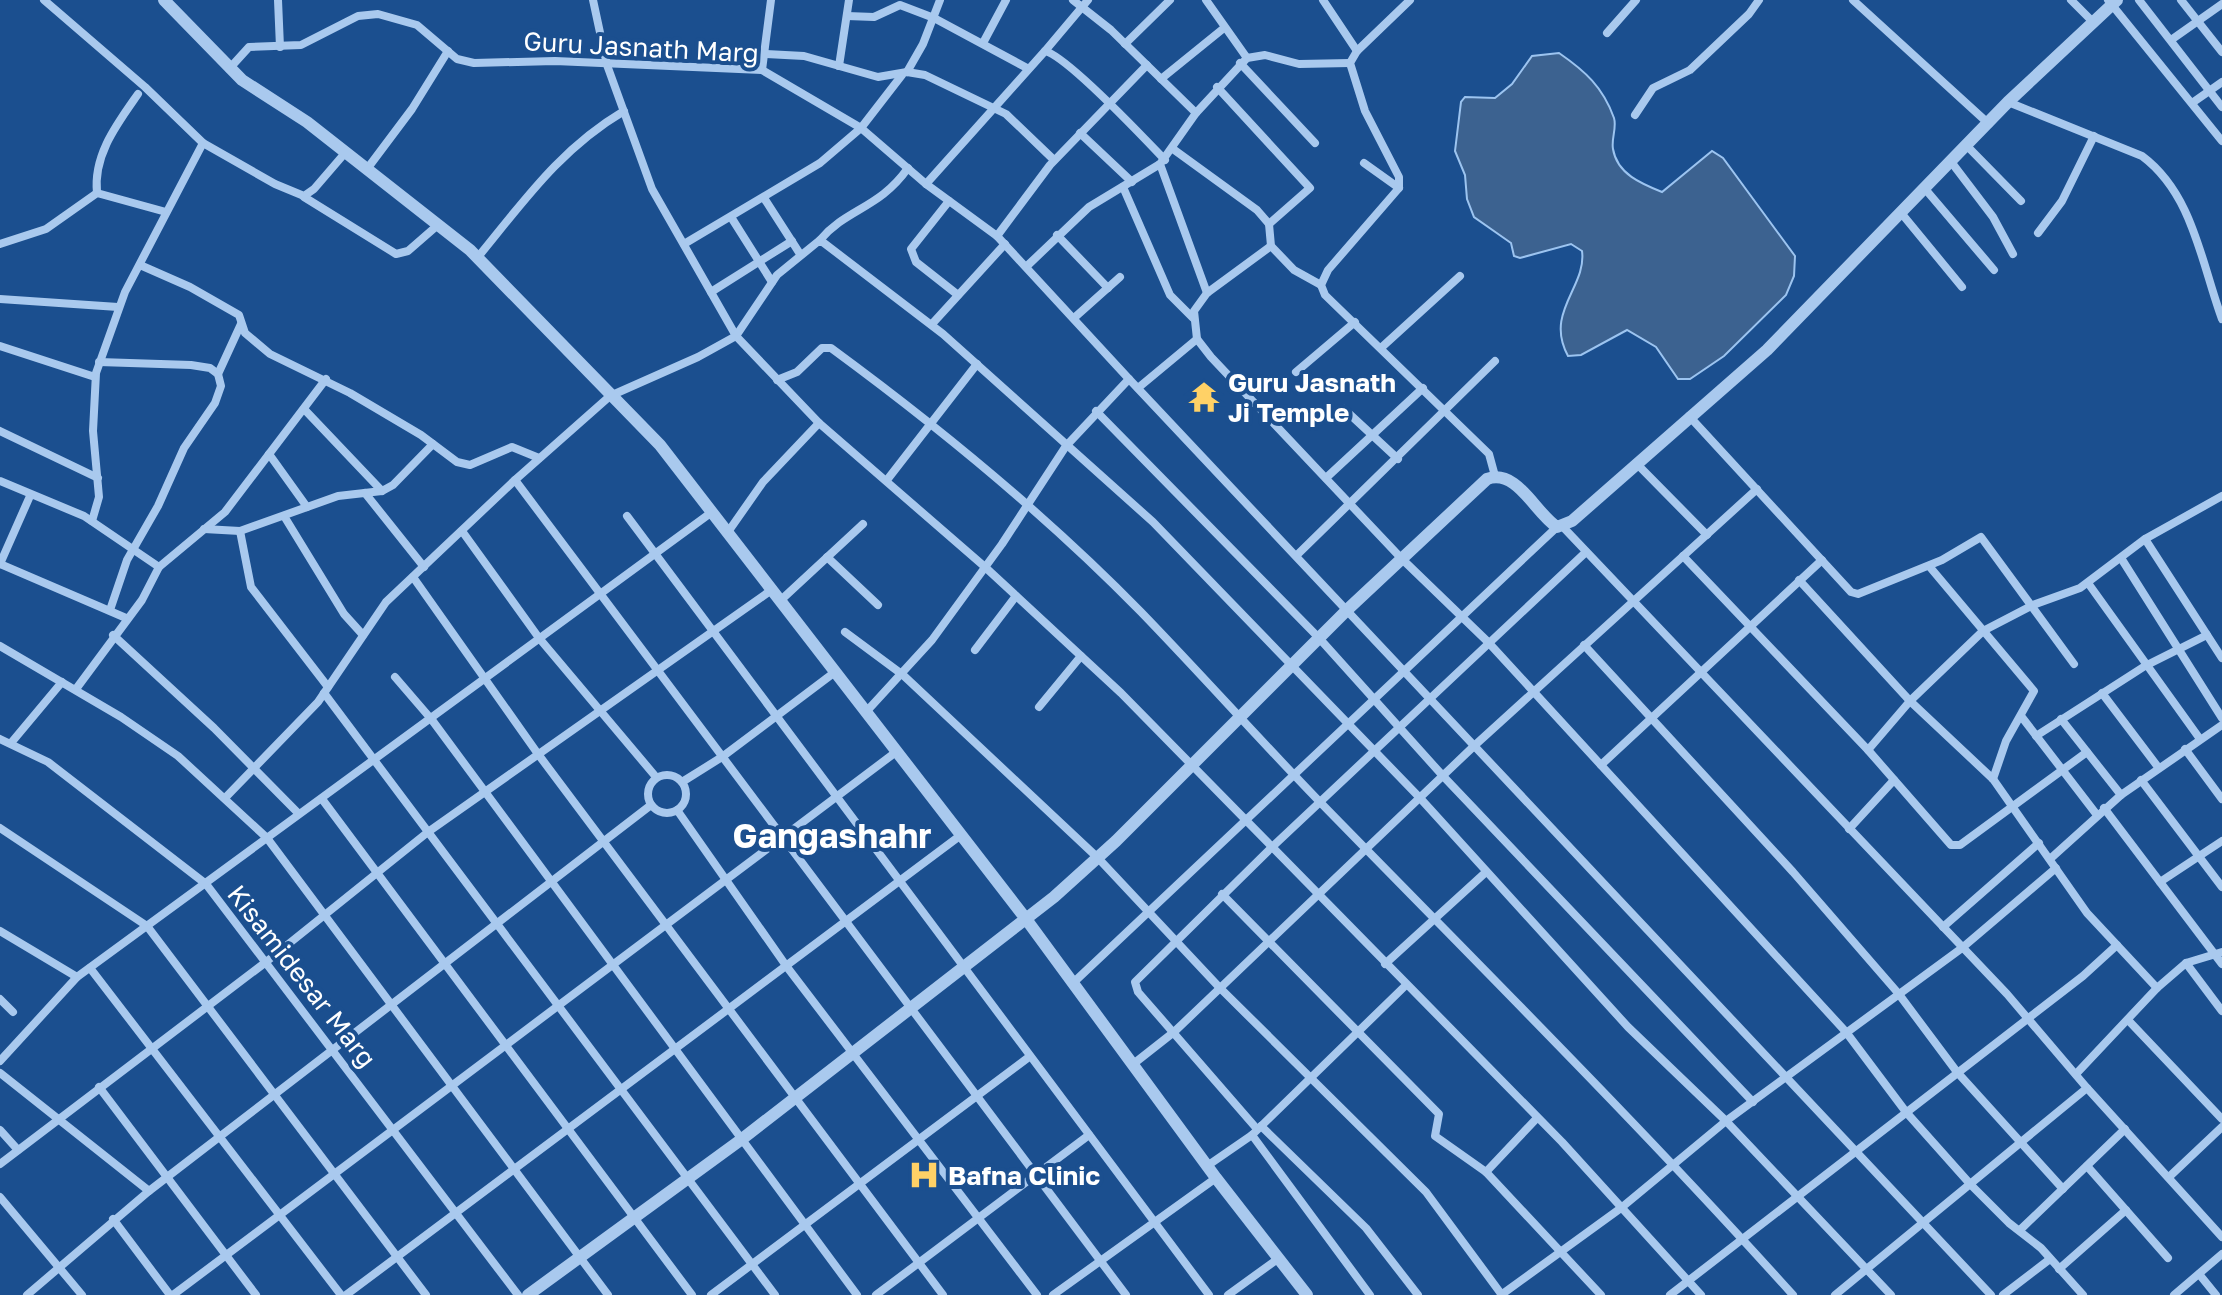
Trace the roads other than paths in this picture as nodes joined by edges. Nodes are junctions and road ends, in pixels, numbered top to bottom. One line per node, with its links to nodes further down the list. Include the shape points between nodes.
1 (44, 0): 65 (street)
2 (164, 0): 44 (street)
3 (278, 0): 32 (street)
4 (593, 0): 40 (street)
5 (771, 0): 37 (street)
6 (849, 0): 23 (street)
7 (940, 0): 24 (street)
8 (1006, 0): 30 (street)
9 (1073, 0): 21 (street)
10 (1170, 0): 31 (street)
11 (1206, 0): 27 (street)
12 (1323, 0): 35 (street)
13 (1410, 0): 35 (street)
14 (1636, 0): 28 (street)
15 (1759, 0): 59 (street, via 1690,70 1653,88)
16 (1853, 0): 60 (street)
17 (2071, 0): 26 (street)
18 (2139, 0): 29 (street)
19 (2181, 0): 25 (street)
20 (2112, 1): 26 (street); 53 (street)
21 (1085, 4): 31 (street); 34 (street)
22 (2222, 4): 25 (street)
23 (847, 16): 24 (street, via 874,17 900,5); 42 (street)
24 (934, 18): 30 (street); 46 (street)
25 (2198, 21): 29 (street); 36 (street)
26 (2093, 22): 52 (street)
27 (1224, 28): 38 (street); 47 (street)
28 (1607, 33)
29 (2171, 40): 50 (street)
30 (983, 43): 43 (street)
31 (1125, 44): 41 (street)
32 (280, 47): 33 (street, Guru Jasnath Marg, via 301,45 358,16 378,14 417,25); 44 (street, Guru Jasnath Marg, via 249,47)
33 (448, 51): 40 (street, Guru Jasnath Marg, via 474,63); 75 (street)
34 (1045, 51): 43 (street); 54 (street)
35 (1357, 51): 39 (street)
36 (2222, 52)
37 (766, 54): 42 (street, via 794,54); 45 (street)
38 (1243, 60): 39 (street, via 1265,55 1299,64); 49 (street); 66 (street)
39 (1350, 63): 79 (street, via 1365,111 1399,177)
40 (607, 65): 45 (street, Guru Jasnath Marg); 57 (street)
41 (1147, 65): 47 (street); 54 (street)
42 (839, 66): 46 (street, via 886,78)
43 (1027, 68): 56 (street)
44 (229, 69): 69 (street)
45 (762, 70): 61 (street, Guru Jasnath Marg)
46 (905, 73): 56 (street, via 925,75); 61 (street)
47 (1161, 79): 58 (street)
48 (2222, 82): 50 (street)
49 (1217, 87): 58 (street); 90 (street, via 1310,188)
50 (2210, 91): 53 (street); 55 (street)
51 (138, 94): 81 (street, via 105,147 96,175)
52 (2008, 102): 60 (street); 63 (street)
53 (2192, 103): 64 (street)
54 (1107, 105): 62 (street); 71 (street)
55 (2222, 107)
56 (994, 108): 70 (street); 77 (street)
57 (624, 111): 97 (street, via 652,189); 102 (street, via 561,157)
58 (1196, 113): 68 (street)
59 (1635, 115)
60 (1989, 124): 67 (street)
61 (861, 128): 74 (street, Guru Jasnath Marg); 83 (street, via 820,163)
62 (1080, 133): 70 (street); 76 (street)
63 (2094, 136): 91 (street, via 2062,201); 120 (street, via 2142,156 2173,185)
64 (2222, 141)
65 (203, 143): 82 (street); 86 (street)
66 (1315, 143)
67 (1968, 147): 73 (street); 85 (street)
68 (1173, 149): 71 (street); 90 (street)
69 (345, 153): 75 (street); 82 (street)
70 (1054, 160): 93 (street)
71 (1162, 162): 76 (street); 114 (street)
72 (1364, 163): 79 (street)
73 (1952, 163): 80 (street); 101 (street)
74 (908, 168): 77 (street, Guru Jasnath Marg); 94 (street, via 883,197 837,223)
75 (367, 169): 89 (street)
76 (1132, 182): 78 (street)
77 (926, 184): 84 (street, Guru Jasnath Marg)
78 (1123, 187): 92 (street); 119 (street, via 1170,295)
79 (1399, 188): 110 (street)
80 (1926, 190): 87 (street); 106 (street)
81 (97, 193): 86 (street); 96 (street, via 46,229)
82 (304, 196): 89 (street, via 399,255)
83 (764, 198): 88 (street); 95 (street)
84 (949, 201): 93 (street, Guru Jasnath Marg); 115 (street, via 911,249 916,262)
85 (2021, 201)
86 (166, 212): 104 (street)
87 (1902, 214): 111 (street); 144 (street, via 1767,350)
88 (731, 217): 97 (street); 103 (street)
89 (440, 224): 102 (street)
90 (1269, 224): 99 (street)
91 (2038, 233)
92 (1057, 235): 105 (street); 112 (street)
93 (997, 236): 98 (street, Guru Jasnath Marg)
94 (820, 240): 100 (street); 123 (street)
95 (792, 241): 100 (street); 103 (street)
96 (0, 244)
97 (684, 244): 113 (street)
98 (1005, 244): 105 (street, Guru Jasnath Marg); 115 (street)
99 (1271, 246): 110 (street, via 1294,270); 114 (street)
100 (800, 254): 109 (street)
101 (2013, 254)
102 (478, 257): 139 (street)
103 (760, 261): 109 (street); 113 (street)
104 (140, 265): 117 (street); 122 (street, via 239,315)
105 (1027, 266): 118 (street, Guru Jasnath Marg)
106 (1994, 270)
107 (1460, 276): 127 (street)
108 (1120, 277): 112 (street)
109 (772, 282): 124 (street)
110 (1321, 285): 121 (street)
111 (1962, 287)
112 (1108, 288): 118 (street)
113 (711, 292): 124 (street)
114 (1207, 293): 119 (street)
115 (958, 295): 123 (street)
116 (0, 299): 117 (street)
117 (118, 307): 129 (street)
118 (1074, 318): 135 (street, Guru Jasnath Marg)
119 (1193, 318): 125 (street)
120 (2222, 319)
121 (1355, 322): 127 (street); 131 (street)
122 (241, 324): 132 (street); 134 (street, via 270,354)
123 (932, 324): 130 (street)
124 (736, 336): 136 (street); 139 (street)
125 (1197, 339): 137 (street); 157 (street)
126 (0, 346): 133 (street)
127 (1382, 347): 138 (street)
128 (1495, 361): 143 (street)
129 (99, 362): 132 (street, via 191,365); 133 (street)
130 (977, 364): 145 (street); 150 (street)
131 (1296, 372)
132 (218, 374): 181 (street, via 221,386 215,403 187,442)
133 (95, 377): 156 (street)
134 (326, 379): 140 (street); 149 (street)
135 (1129, 379): 137 (street, Guru Jasnath Marg); 142 (street)
136 (777, 380): 145 (street, via 797,372 822,348 831,348); 146 (street)
137 (1138, 388): 184 (street, Guru Jasnath Marg)
138 (1423, 388): 143 (street); 148 (street)
139 (610, 396): 152 (street); 169 (street, via 669,455)
140 (304, 409): 151 (street); 162 (street)
141 (1344, 409): 148 (street)
142 (1096, 411): 150 (street); 216 (street)
143 (1446, 412): 153 (street); 155 (street, via 1489,454)
144 (1689, 415): 154 (street); 161 (street)
145 (932, 422): 159 (street); 168 (street)
146 (819, 423): 159 (street); 178 (street, via 754,493)
147 (0, 431): 156 (street)
148 (1373, 436): 153 (street); 157 (street)
149 (433, 444): 152 (street, via 464,465 512,447); 162 (street)
150 (1066, 446): 168 (street); 225 (street, via 1153,522)
151 (269, 454): 167 (street); 175 (street, via 225,512)
152 (539, 458): 158 (street)
153 (1398, 459): 166 (street)
154 (1636, 463): 174 (street); 179 (street)
155 (1495, 476): 174 (street, via 1512,481); 187 (street)
156 (98, 478): 172 (street)
157 (1326, 478): 166 (street)
158 (515, 480): 177 (street); 198 (street)
159 (887, 480): 194 (street)
160 (0, 481): 164 (street)
161 (1757, 489): 179 (street); 189 (street)
162 (382, 491): 163 (street)
163 (365, 493): 167 (street); 193 (street)
164 (30, 496): 172 (street); 190 (street)
165 (2222, 496): 180 (street)
166 (1351, 504): 184 (street); 187 (street)
167 (307, 507): 170 (street)
168 (1028, 507): 194 (street); 248 (street, via 1139,610)
169 (712, 512): 178 (street); 183 (street)
170 (284, 516): 176 (street); 213 (street, via 344,614)
171 (627, 516): 183 (street)
172 (92, 521): 181 (street)
173 (863, 524): 186 (street)
174 (1560, 527): 182 (street); 206 (street)
175 (201, 529): 176 (street); 192 (street)
176 (240, 531): 236 (street, via 251,587)
177 (462, 531): 193 (street); 215 (street)
178 (728, 532): 199 (street)
179 (1707, 535): 185 (street)
180 (2145, 539): 188 (street); 214 (street)
181 (132, 550): 192 (street); 204 (street)
182 (1586, 552): 201 (street); 217 (street)
183 (658, 553): 198 (street); 210 (street)
184 (1297, 555): 205 (street, Guru Jasnath Marg)
185 (1683, 556): 201 (street); 208 (street)
186 (827, 557): 199 (street); 202 (street)
187 (1401, 558): 205 (street); 206 (street)
188 (2121, 558): 197 (street); 221 (street)
189 (1822, 560): 191 (street, via 1855,594); 196 (street)
190 (0, 564): 204 (street)
191 (1929, 566): 203 (street, via 1981,537); 209 (street)
192 (159, 567): 207 (street)
193 (424, 567): 195 (street)
194 (985, 567): 200 (street); 231 (street)
195 (413, 577): 213 (street, via 386,602); 233 (street)
196 (1799, 580): 208 (street); 241 (street)
197 (2088, 583): 203 (street); 226 (street)
198 (602, 593): 215 (street); 229 (street)
199 (777, 594): 210 (street); 230 (street)
200 (1016, 596): 220 (street); 223 (street)
201 (1632, 601): 218 (street); 227 (street)
202 (878, 605)
203 (2033, 605): 209 (street); 224 (street)
204 (110, 610): 207 (street)
205 (1347, 610): 216 (street); 228 (street, Guru Jasnath Marg)
206 (1461, 617): 217 (street); 228 (street)
207 (126, 618): 212 (street)
208 (1749, 625): 227 (street); 261 (street)
209 (1983, 631): 241 (street); 246 (street, via 2034,691)
210 (713, 632): 229 (street); 245 (street)
211 (845, 632): 231 (street)
212 (113, 635): 235 (street); 271 (street)
213 (363, 635): 236 (street)
214 (2207, 635): 221 (street); 222 (street)
215 (539, 638): 233 (street); 243 (street)
216 (1319, 638): 225 (street); 239 (street)
217 (1488, 642): 237 (street); 240 (street)
218 (1584, 645): 237 (street); 251 (street)
219 (0, 646): 234 (street)
220 (975, 650)
221 (2177, 650): 226 (street); 247 (street)
222 (2221, 653)
223 (1081, 656): 242 (street); 269 (street)
224 (2074, 664)
225 (1291, 666): 248 (street); 252 (street)
226 (2145, 666): 238 (street); 257 (street)
227 (1701, 669): 251 (street); 295 (street)
228 (1405, 670): 239 (street); 240 (street, Guru Jasnath Marg)
229 (659, 671): 243 (street); 266 (street)
230 (835, 672): 244 (street); 245 (street)
231 (903, 675): 244 (street); 306 (street)
232 (395, 677): 250 (street)
233 (483, 678): 250 (street); 265 (street)
234 (62, 682): 235 (street); 258 (street)
235 (76, 689): 283 (street, via 178,756)
236 (326, 690): 267 (street); 271 (street)
237 (1533, 693): 259 (street); 268 (street)
238 (2102, 693): 249 (street); 270 (street)
239 (1374, 698): 252 (street); 254 (street)
240 (1429, 699): 254 (street); 259 (street, Guru Jasnath Marg)
241 (1910, 701): 261 (street); 276 (street)
242 (1039, 707)
243 (601, 712): 265 (street); 275 (street)
244 (866, 712): 262 (street)
245 (777, 716): 266 (street); 282 (street)
246 (2021, 716): 255 (street); 276 (street)
247 (2222, 718)
248 (1240, 719): 269 (street); 273 (street)
249 (2061, 719): 255 (street); 263 (street)
250 (432, 720): 267 (street); 280 (street)
251 (1652, 720): 268 (street); 348 (street)
252 (1345, 725): 264 (street); 273 (street)
253 (2222, 725): 257 (street)
254 (1398, 727): 264 (street); 274 (street)
255 (2036, 736): 272 (street)
256 (0, 739): 258 (street, Kisamidesar Marg)
257 (2200, 739): 260 (street)
258 (11, 743): 315 (street, Kisamidesar Marg, via 48,762)
259 (1474, 746): 274 (street); 373 (street, Guru Jasnath Marg)
260 (2185, 749): 270 (street); 286 (street)
261 (1868, 750): 277 (street)
262 (896, 752): 282 (street); 297 (street)
263 (2087, 752): 272 (street); 281 (street)
264 (1372, 753): 284 (street); 287 (street)
265 (538, 754): 280 (street); 301 (street)
266 (722, 757): 279 (street); 299 (street)
267 (376, 759): 285 (street); 296 (street)
268 (1601, 765): 361 (street)
269 (1191, 767): 293 (street); 306 (street)
270 (2158, 767): 278 (street)
271 (256, 769): 283 (street); 292 (street)
272 (2064, 771): 289 (street); 291 (street)
273 (1294, 774): 287 (street); 293 (street)
274 (1443, 776): 284 (street); 382 (street)
275 (656, 777): 279 (street, via 670,775); 288 (street, via 648,790)
276 (1993, 779): 289 (street)
277 (1894, 780): 289 (street, via 1955,846); 295 (street)
278 (2141, 780): 281 (street); 305 (street)
279 (682, 782): 290 (street, via 686,794)
280 (486, 792): 296 (street); 314 (street)
281 (2121, 795): 291 (street)
282 (840, 796): 299 (street); 312 (street)
283 (226, 797): 298 (street)
284 (1420, 798): 304 (street); 310 (street)
285 (322, 799): 292 (street); 309 (street)
286 (2222, 799)
287 (1319, 801): 303 (street); 304 (street)
288 (651, 805): 290 (street, via 663,813); 301 (street)
289 (2013, 807): 302 (street)
290 (677, 810): 311 (street)
291 (2101, 812): 307 (street); 313 (street)
292 (298, 813): 298 (street)
293 (1244, 820): 303 (street); 319 (street)
294 (0, 828): 326 (street)
295 (1849, 829): 327 (street)
296 (428, 832): 309 (street); 323 (street)
297 (961, 835): 312 (street); 322 (street)
298 (267, 838): 315 (street); 320 (street)
299 (784, 840): 311 (street); 324 (street)
300 (2222, 841): 305 (street)
301 (604, 842): 314 (street); 325 (street)
302 (2039, 843): 307 (street); 327 (street)
303 (1271, 848): 317 (street); 318 (street)
304 (1368, 849): 318 (street); 321 (street)
305 (2199, 857): 313 (street); 316 (street)
306 (1098, 858): 319 (street); 322 (street)
307 (2050, 859): 308 (street)
308 (2056, 868): 331 (street); 332 (street)
309 (377, 872): 320 (street); 338 (street)
310 (1486, 872): 321 (street); 387 (street, via 1628,1027)
311 (726, 882): 325 (street); 340 (street)
312 (901, 882): 324 (street); 341 (street)
313 (2160, 882): 333 (street)
314 (551, 883): 323 (street); 339 (street)
315 (206, 884): 326 (street); 334 (street, Kisamidesar Marg)
316 (2222, 887)
317 (1222, 894): 329 (street); 330 (street)
318 (1318, 897): 330 (street); 336 (street)
319 (1149, 913): 329 (street); 344 (street)
320 (325, 915): 334 (street); 351 (street)
321 (1435, 918): 336 (street); 403 (street)
322 (1026, 919): 341 (street); 344 (street)
323 (499, 924): 338 (street); 352 (street)
324 (845, 924): 340 (street); 353 (street)
325 (668, 925): 339 (street); 354 (street)
326 (147, 926): 342 (street); 350 (street)
327 (1943, 927): 332 (street)
328 (0, 931): 343 (street)
329 (1174, 940): 346 (street); 359 (street, via 1135,982)
330 (1269, 941): 346 (street); 360 (street)
331 (2117, 945): 347 (street); 357 (street)
332 (1962, 948): 348 (street); 357 (street)
333 (2219, 954): 335 (street); 337 (street)
334 (266, 962): 350 (street); 364 (street, Kisamidesar Marg)
335 (2186, 963): 347 (street); 355 (street)
336 (1385, 964): 345 (street)
337 (2222, 964)
338 (444, 966): 351 (street); 363 (street)
339 (612, 967): 352 (street); 365 (street)
340 (787, 967): 354 (street); 366 (street)
341 (964, 967): 353 (street); 367 (street)
342 (90, 968): 343 (street); 362 (street)
343 (77, 977): 368 (street)
344 (1073, 983): 369 (street)
345 (1405, 986): 360 (street); 384 (street)
346 (1219, 987): 359 (street); 374 (street)
347 (2157, 988): 358 (street)
348 (1898, 993): 361 (street); 370 (street)
349 (0, 999): 356 (street)
350 (208, 1005): 362 (street); 379 (street)
351 (394, 1005): 364 (street); 375 (street)
352 (557, 1008): 363 (street); 378 (street)
353 (910, 1009): 366 (street); 380 (street)
354 (731, 1010): 365 (street); 381 (street)
355 (2222, 1011)
356 (13, 1012)
357 (2026, 1017): 370 (street); 372 (street)
358 (2128, 1020): 372 (street); 385 (street)
359 (1174, 1032): 369 (street); 393 (street)
360 (1358, 1032): 374 (street); 406 (street, via 1439,1114 1435,1136)
361 (1846, 1032): 373 (street); 383 (street)
362 (154, 1046): 376 (street); 395 (street)
363 (506, 1046): 375 (street); 392 (street)
364 (334, 1049): 379 (street); 389 (street, Kisamidesar Marg)
365 (675, 1051): 378 (street); 396 (street)
366 (855, 1052): 381 (street); 397 (street)
367 (1029, 1057): 380 (street); 394 (street)
368 (0, 1061)
369 (1132, 1065): 402 (street)
370 (1957, 1072): 383 (street); 398 (street)
371 (0, 1073): 386 (street)
372 (2076, 1074): 377 (street)
373 (1787, 1076): 382 (street); 400 (street, Guru Jasnath Marg)
374 (1310, 1078): 393 (street); 471 (street, via 1426,1192)
375 (453, 1086): 389 (street); 405 (street)
376 (99, 1087): 386 (street); 409 (street)
377 (2087, 1088): 390 (street); 398 (street)
378 (621, 1090): 392 (street); 411 (street)
379 (274, 1094): 395 (street); 407 (street)
380 (976, 1097): 397 (street); 408 (street)
381 (794, 1098): 396 (street); 413 (street)
382 (1753, 1102): 387 (street)
383 (1906, 1112): 400 (street); 414 (street)
384 (1537, 1118): 406 (street); 419 (street)
385 (2222, 1119)
386 (60, 1120): 399 (street); 416 (street)
387 (1726, 1121): 403 (street); 417 (street)
388 (2222, 1127): 410 (street)
389 (393, 1129): 407 (street); 421 (street, Kisamidesar Marg)
390 (2125, 1129): 404 (street); 410 (street)
391 (0, 1130): 399 (street)
392 (567, 1130): 405 (street); 423 (street)
393 (1257, 1130): 402 (street); 469 (street); 470 (street, via 1375,1238)
394 (1089, 1135): 408 (street); 427 (street)
395 (220, 1136): 409 (street); 422 (street)
396 (742, 1139): 411 (street); 426 (street)
397 (919, 1140): 413 (street); 424 (street)
398 (2022, 1142): 414 (street); 415 (street)
399 (18, 1150): 401 (street)
400 (1857, 1150): 417 (street); 428 (street, Guru Jasnath Marg)
401 (0, 1164)
402 (1207, 1166): 412 (street)
403 (1673, 1166): 419 (street); 431 (street)
404 (2087, 1166): 415 (street); 420 (street)
405 (515, 1169): 421 (street); 436 (street)
406 (1486, 1172): 432 (street)
407 (336, 1174): 422 (street); 435 (street)
408 (1036, 1175): 424 (street); 440 (street)
409 (167, 1176): 416 (street); 434 (street)
410 (2169, 1177): 430 (street)
411 (686, 1178): 423 (street); 442 (street)
412 (1216, 1178): 427 (street); 437 (street)
413 (858, 1184): 426 (street); 441 (street)
414 (1971, 1185): 428 (street); 429 (street)
415 (2063, 1189): 429 (street)
416 (149, 1191): 425 (street)
417 (1797, 1194): 431 (street); 445 (street)
418 (0, 1197): 443 (street)
419 (1621, 1208): 432 (street); 447 (street)
420 (2126, 1210): 438 (street); 444 (street)
421 (455, 1212): 435 (street); 454 (street, Kisamidesar Marg)
422 (280, 1216): 434 (street); 452 (street)
423 (634, 1216): 436 (street); 457 (street)
424 (978, 1217): 441 (street); 463 (street)
425 (113, 1219): 443 (street); 450 (street)
426 (805, 1223): 442 (street); 460 (street)
427 (1154, 1223): 440 (street); 466 (street)
428 (1925, 1224): 445 (street); 478 (street, Guru Jasnath Marg)
429 (2020, 1230): 439 (street)
430 (2222, 1237)
431 (1744, 1240): 447 (street); 475 (street)
432 (1562, 1252): 471 (street); 472 (street)
433 (2222, 1254): 446 (street)
434 (226, 1255): 450 (street); 451 (street)
435 (397, 1257): 452 (street); 453 (street)
436 (579, 1257): 455 (street); 456 (street)
437 (1279, 1258): 467 (street); 468 (street)
438 (2168, 1258)
439 (2050, 1259): 444 (street); 479 (street)
440 (1102, 1260): 464 (street); 465 (street)
441 (920, 1263): 461 (street); 462 (street)
442 (753, 1264): 458 (street); 459 (street)
443 (59, 1266): 448 (street); 449 (street)
444 (2059, 1269): 480 (street)
445 (1868, 1271): 476 (street); 477 (street)
446 (2199, 1274): 481 (street); 482 (street)
447 (1688, 1281): 473 (street); 474 (street)
448 (27, 1295)
449 (82, 1295)
450 (171, 1295)
451 (256, 1295)
452 (343, 1295)
453 (426, 1295)
454 (518, 1295)
455 (528, 1295)
456 (608, 1295)
457 (692, 1295)
458 (711, 1295)
459 (775, 1295)
460 (857, 1295)
461 (876, 1295)
462 (943, 1295)
463 (1037, 1295)
464 (1053, 1295)
465 (1126, 1295)
466 (1209, 1295)
467 (1228, 1295)
468 (1307, 1295)
469 (1370, 1295)
470 (1418, 1295)
471 (1502, 1295)
472 (1601, 1295)
473 (1670, 1295)
474 (1701, 1295)
475 (1793, 1295)
476 (1835, 1295)
477 (1891, 1295)
478 (1991, 1295)
479 (2003, 1295)
480 (2083, 1295)
481 (2174, 1295)
482 (2216, 1295)

